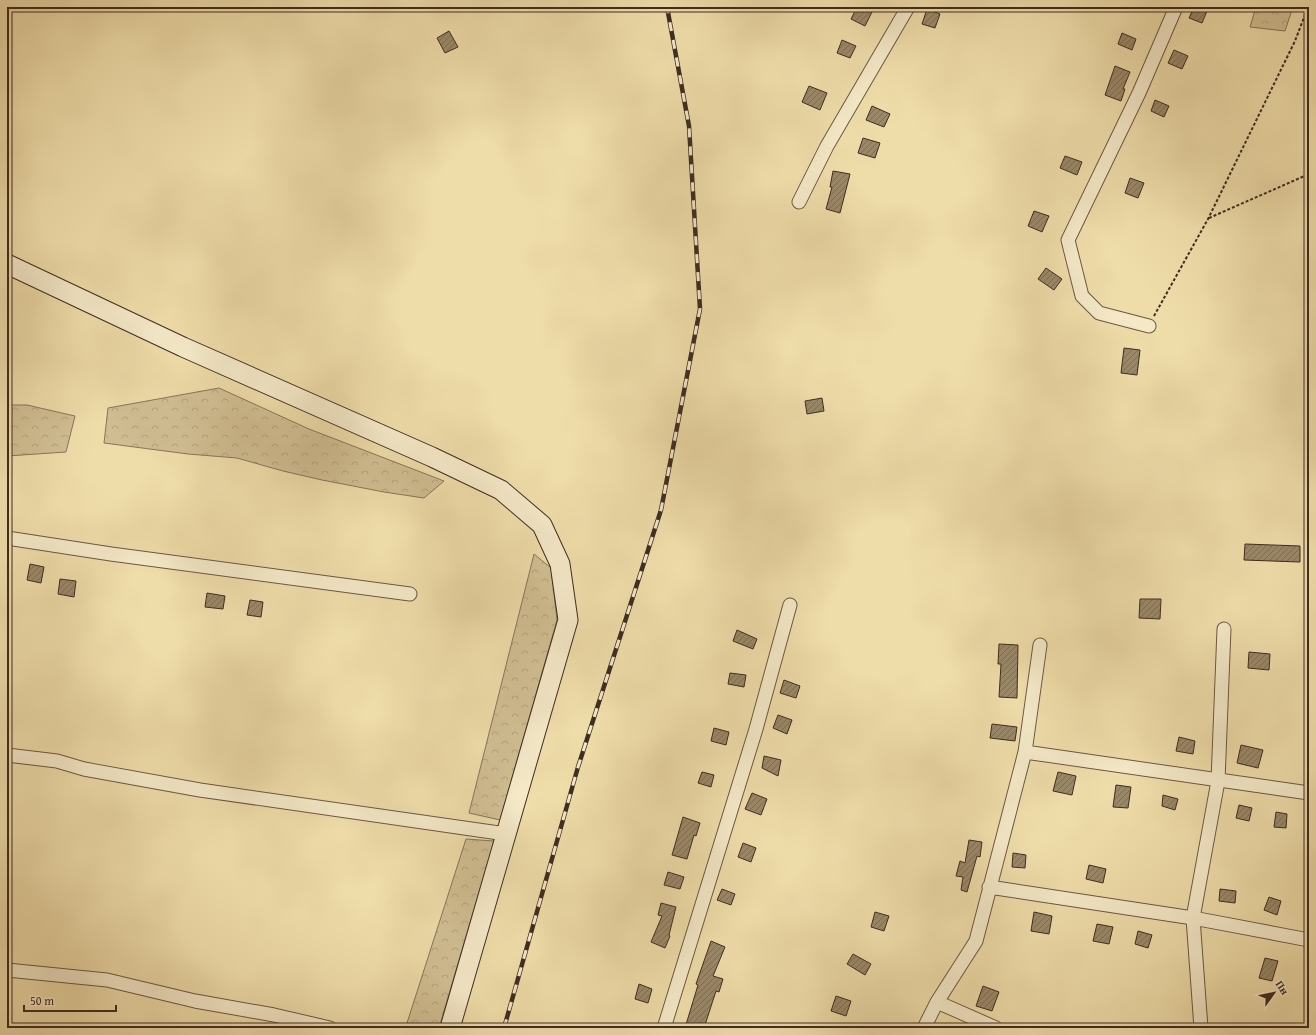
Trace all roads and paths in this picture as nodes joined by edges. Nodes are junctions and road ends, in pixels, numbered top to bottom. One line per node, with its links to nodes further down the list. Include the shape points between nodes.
1 (908, 7): 5 (street, via 827,146)
2 (1176, 7): 8 (street, via 1139,93 1068,240 1082,296 1099,313)
3 (1308, 7): 6 (path, via 1295,41)
4 (1309, 174): 6 (path)
5 (799, 202)
6 (1208, 219): 8 (path)
7 (7, 264): 18 (street, via 183,347 501,490 542,525 560,564 568,620)
8 (1148, 326)
9 (7, 538): 10 (street)
10 (410, 594)
11 (790, 606): 26 (street, via 756,729)
12 (1224, 629): 16 (street)
13 (1040, 645): 14 (street)
14 (1025, 752): 16 (street); 19 (street)
15 (7, 755): 18 (street, via 57,761 84,769 200,790)
16 (1218, 781): 17 (street); 20 (street)
17 (1309, 793)
18 (506, 834): 25 (street)
19 (989, 887): 20 (street); 23 (street, via 976,941)
20 (1193, 918): 21 (street); 29 (street)
21 (1309, 940)
22 (7, 970): 24 (street, via 107,980)
23 (937, 1002): 27 (street); 28 (street)
24 (330, 1028)
25 (450, 1028)
26 (664, 1028)
27 (924, 1028)
28 (996, 1028)
29 (1201, 1028)

